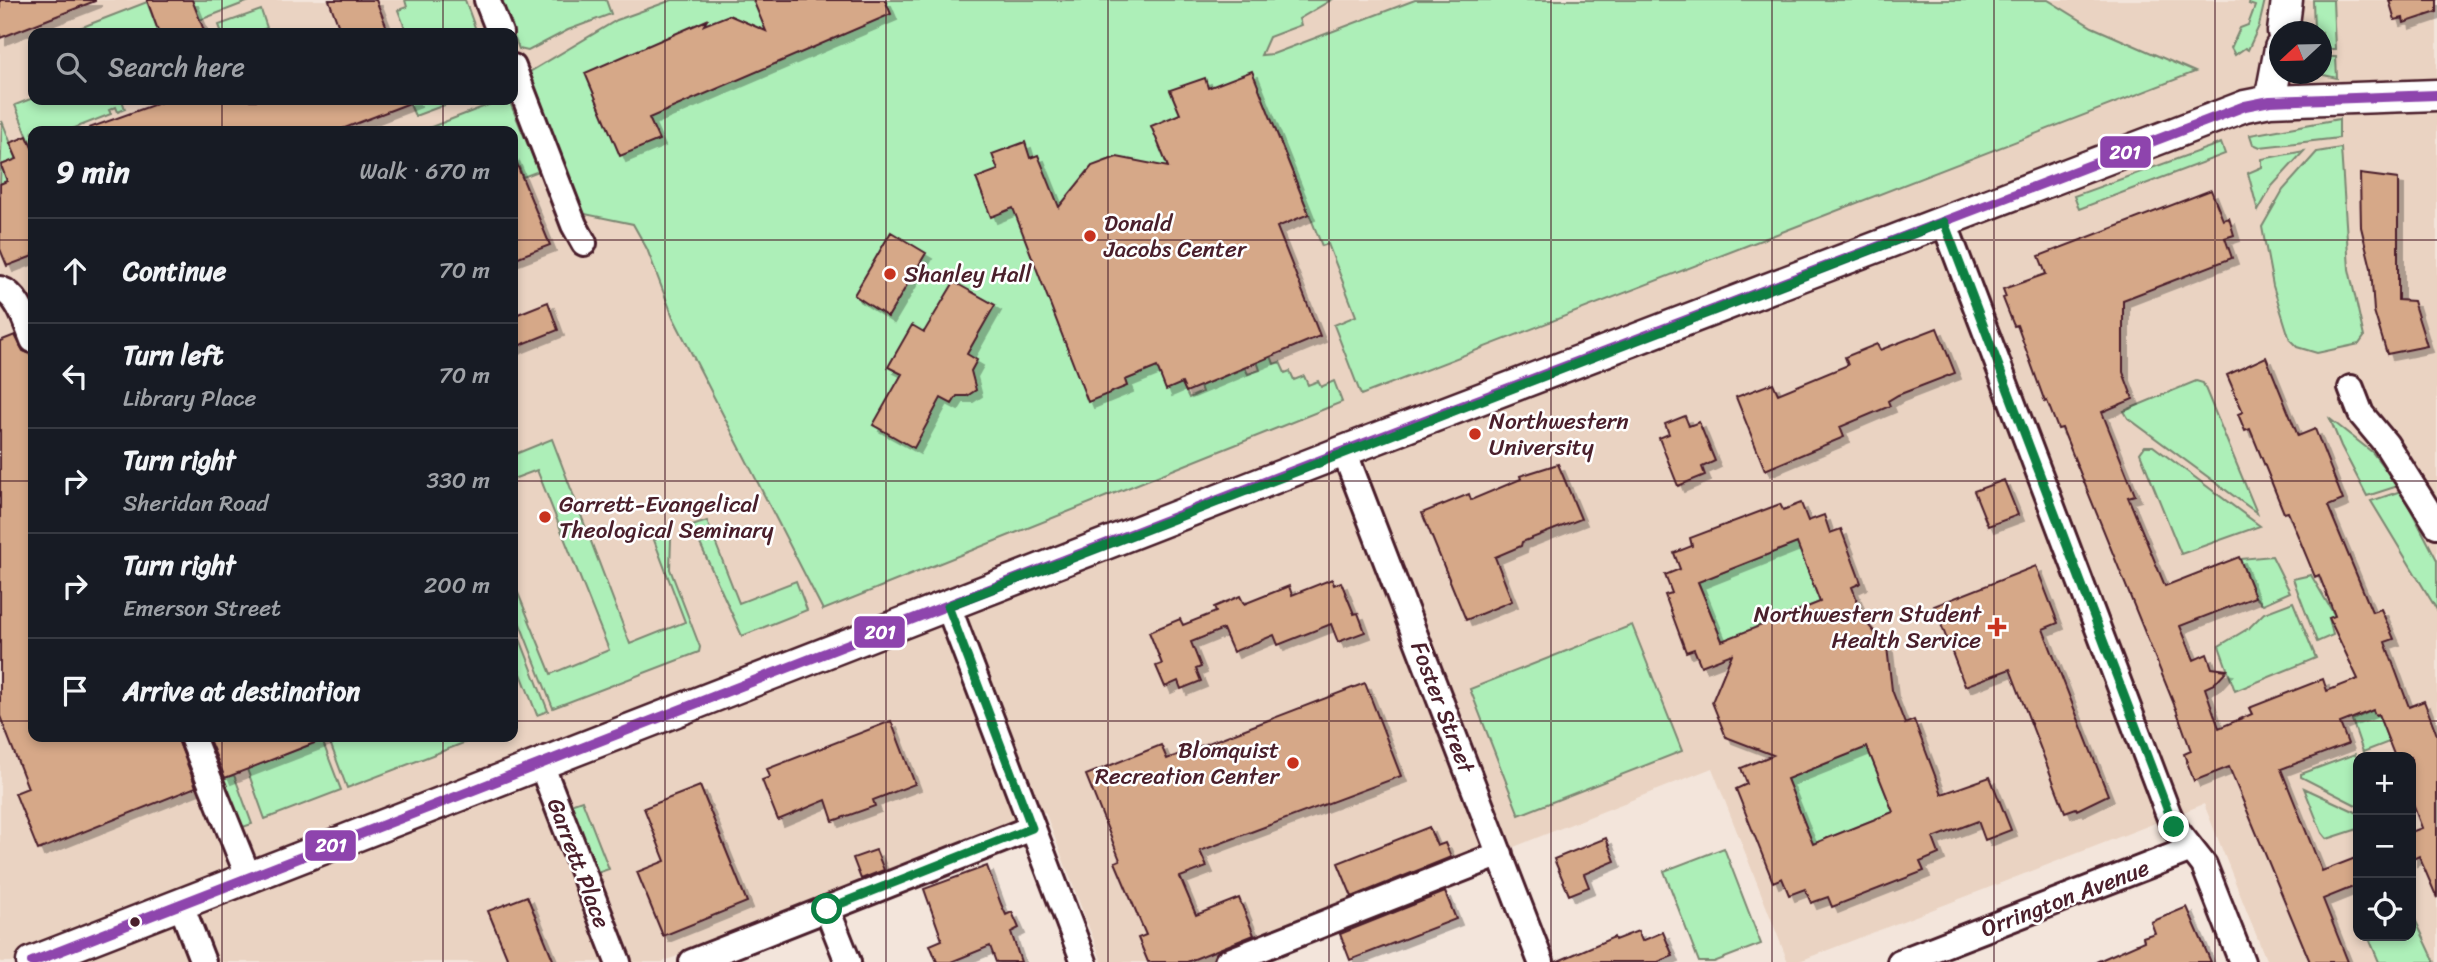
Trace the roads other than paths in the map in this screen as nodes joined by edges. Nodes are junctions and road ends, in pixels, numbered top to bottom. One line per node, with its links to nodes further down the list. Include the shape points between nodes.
1 (486, 0): 4 (street)
2 (2287, 0): 3 (main road)
3 (2284, 21)
4 (498, 28)
5 (518, 79): 10 (street)
6 (2273, 84): 8 (main road)
7 (2437, 95): 8 (main road)
8 (2270, 102): 9 (main road, via 2245,106)
9 (1944, 222): 14 (main road); 20 (street, via 2168,813)
10 (584, 243)
11 (3, 290): 12 (street, via 20,308)
12 (28, 328)
13 (2351, 388): 15 (street, via 2361,414 2386,444)
14 (1344, 452): 16 (main road); 21 (street, Foster Street)
15 (2437, 525)
16 (948, 606): 18 (main road); 19 (street)
17 (194, 742): 22 (street)
18 (541, 764): 22 (main road); 27 (street, Garrett Place)
19 (1032, 828): 24 (street); 30 (street)
20 (2191, 849): 33 (street, Orrington Avenue); 34 (street, via 2204,865)
21 (1500, 854): 31 (street); 32 (street, Foster Street)
22 (249, 878): 23 (main road)
23 (181, 905): 25 (main road); 26 (street)
24 (827, 909): 28 (street); 29 (street)
25 (32, 962)
26 (203, 962)
27 (618, 962)
28 (692, 962)
29 (848, 962)
30 (1083, 962)
31 (1227, 962)
32 (1541, 962)
33 (1900, 962)
34 (2242, 962)

